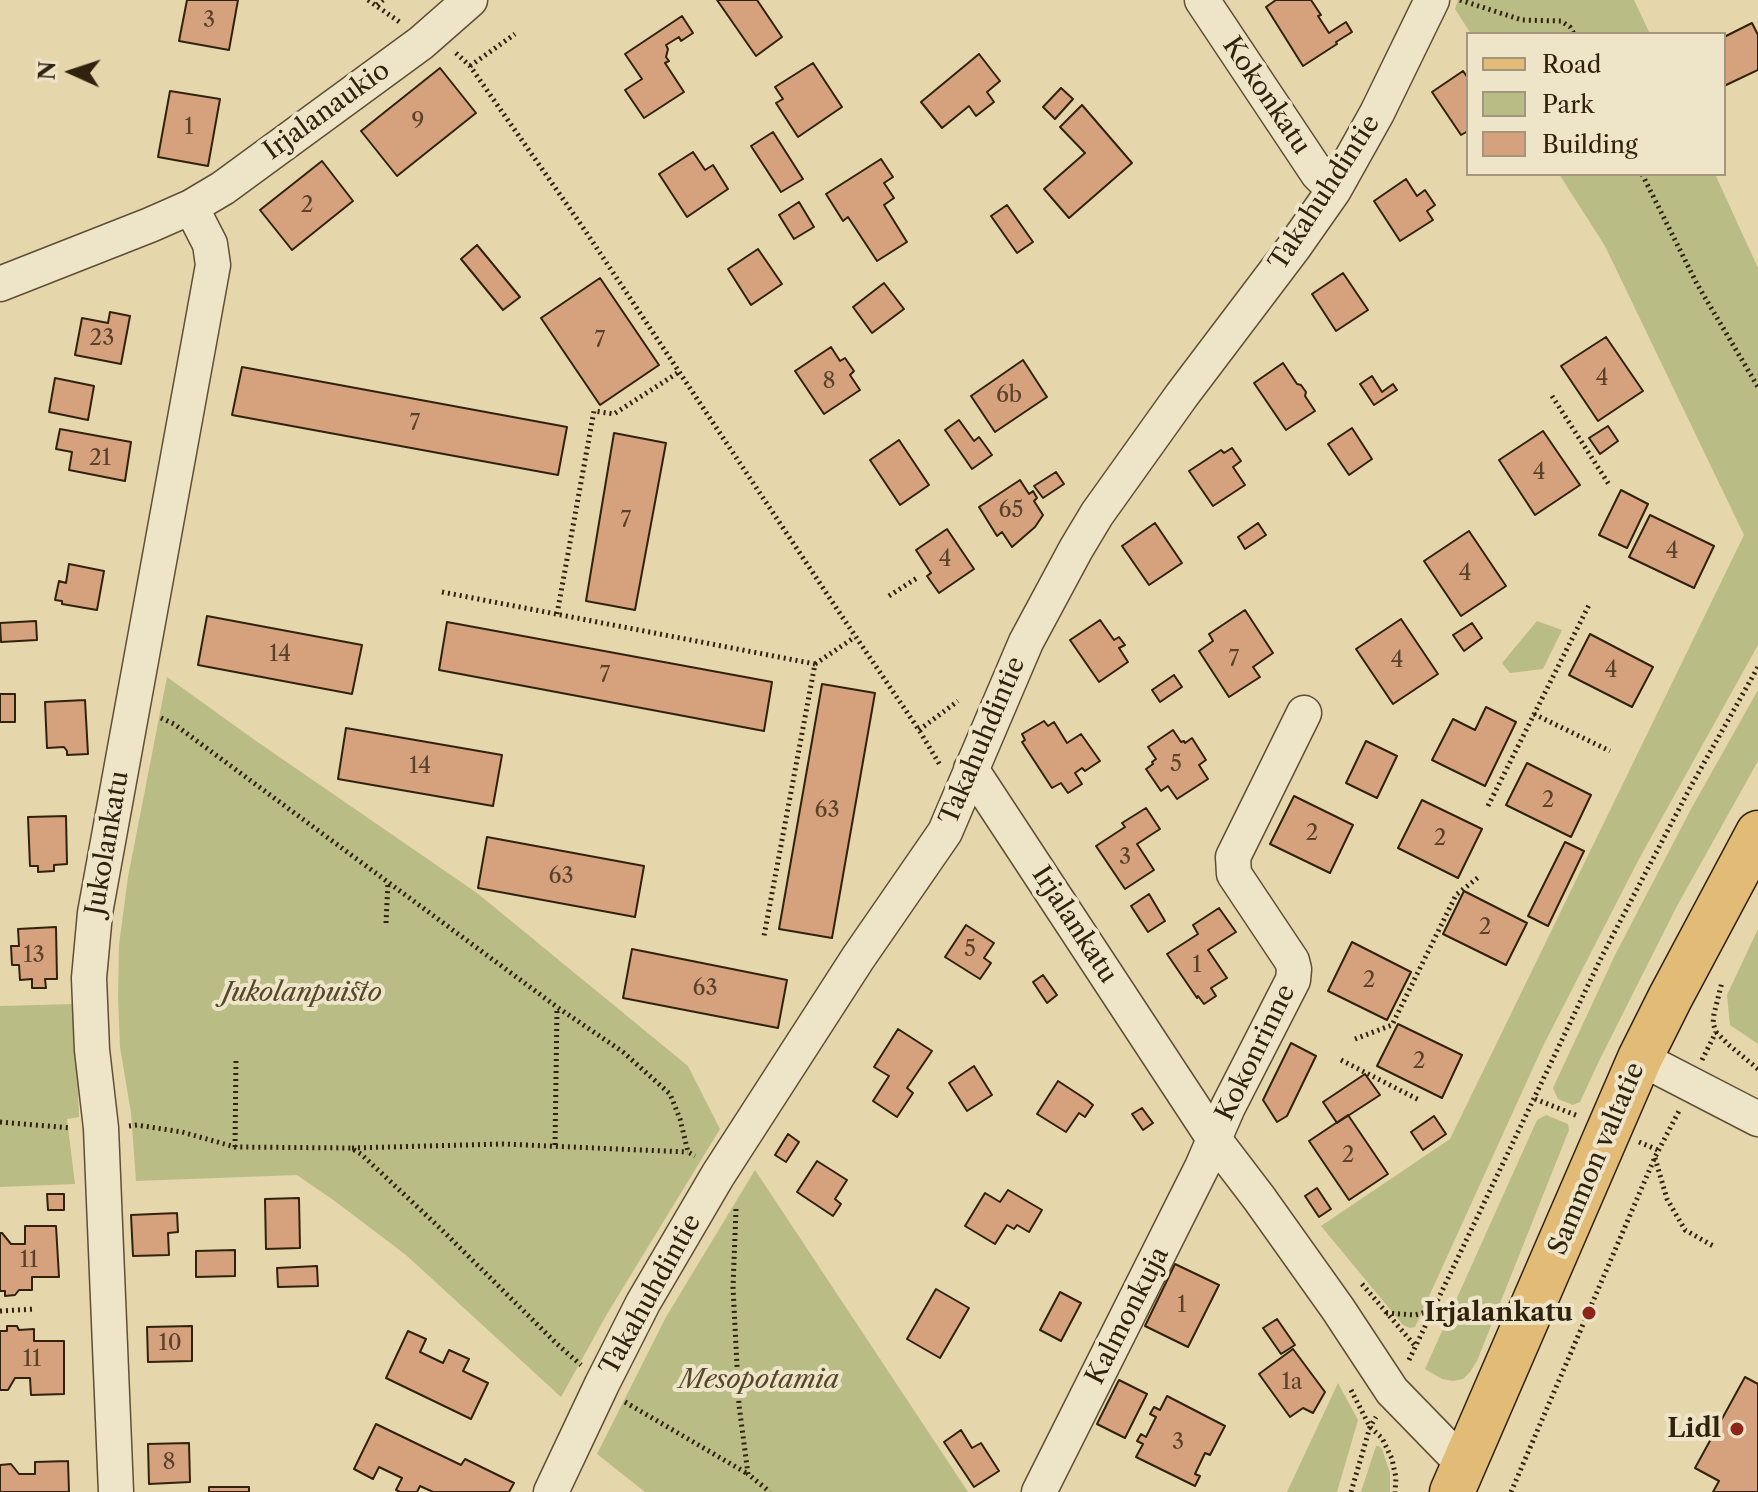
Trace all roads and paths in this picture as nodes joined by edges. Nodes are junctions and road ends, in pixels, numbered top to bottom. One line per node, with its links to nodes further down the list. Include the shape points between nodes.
1 (368, 0): 7 (path)
2 (383, 0): 7 (path)
3 (1202, 0): 13 (street, Kokonkatu, via 1318,174)
4 (1432, 0): 13 (street, Takahuhdintie)
5 (1459, 0): 8 (path, via 1522,20 1561,21)
6 (460, 3): 10 (street, Irjalanaukio)
7 (377, 5): 10 (path)
8 (1573, 32)
9 (515, 34): 11 (path)
10 (421, 43): 11 (path, via 435,57 454,52); 14 (street, Irjalanaukio)
11 (470, 66): 16 (path)
12 (1643, 176): 17 (path, via 1697,284)
13 (1334, 190): 34 (street, Takahuhdintie, via 1097,514)
14 (191, 207): 15 (street, Irjalanaukio); 53 (street, Jukolankatu, via 210,244 213,265 95,913 90,992)
15 (0, 284)
16 (679, 372): 24 (path, via 614,414 594,411); 25 (path)
17 (1758, 387)
18 (1552, 396): 19 (path)
19 (1610, 486)
20 (917, 578): 22 (path)
21 (442, 592): 24 (path)
22 (889, 596)
23 (1590, 603): 31 (path)
24 (557, 614): 26 (path)
25 (855, 637): 26 (path); 32 (path)
26 (815, 664): 40 (path)
27 (1758, 667): 63 (path, via 1602,956)
28 (958, 701): 32 (path)
29 (1304, 713): 54 (street, Kokonrinne, via 1233,857 1234,874 1292,961 1293,980)
30 (151, 714): 38 (path, via 174,724)
31 (1534, 714): 33 (path); 35 (path)
32 (919, 730): 34 (path)
33 (1610, 751)
34 (957, 770): 54 (street, Irjalankatu); 60 (street, Takahuhdintie, via 945,832)
35 (1488, 806)
36 (1758, 833): 46 (main road, Sammon valtatie)
37 (1480, 876): 44 (path, via 1456,895 1392,1025)
38 (388, 881): 39 (path); 42 (path)
39 (386, 923)
40 (764, 936)
41 (1724, 973): 43 (path, via 1714,1014)
42 (557, 1007): 55 (path); 58 (path, via 623,1052 670,1094)
43 (1716, 1032): 48 (path); 49 (path)
44 (1355, 1039)
45 (236, 1058): 56 (path)
46 (1640, 1058): 49 (street); 71 (main road, Sammon valtatie)
47 (1341, 1060): 50 (path)
48 (1758, 1069)
49 (1691, 1084): 51 (street); 59 (path)
50 (1421, 1101)
51 (1758, 1119)
52 (0, 1122): 53 (path)
53 (101, 1128): 56 (path, via 137,1125); 72 (street, Jukolankatu)
54 (1214, 1139): 71 (street, Irjalankatu); 75 (street, Kalmonkuja)
55 (555, 1145): 57 (path); 58 (path)
56 (235, 1147): 57 (path)
57 (351, 1148): 67 (path)
58 (688, 1152): 60 (path)
59 (1655, 1157): 61 (path, via 1667,1199 1685,1230); 78 (path)
60 (718, 1175): 67 (street, Takahuhdintie); 70 (path, via 736,1199 733,1302)
61 (1715, 1247)
62 (35, 1309): 64 (path)
63 (1435, 1309): 65 (path, via 1415,1315); 66 (path)
64 (0, 1311)
65 (1386, 1313)
66 (1416, 1347)
67 (602, 1384): 70 (path, via 630,1406); 73 (street, Takahuhdintie)
68 (1348, 1385): 69 (path)
69 (1370, 1427): 76 (path); 77 (path, via 1392,1459)
70 (748, 1474): 74 (path)
71 (1457, 1478)
72 (116, 1492)
73 (551, 1492)
74 (770, 1492)
75 (1039, 1492)
76 (1351, 1492)
77 (1395, 1492)
78 (1511, 1492)

